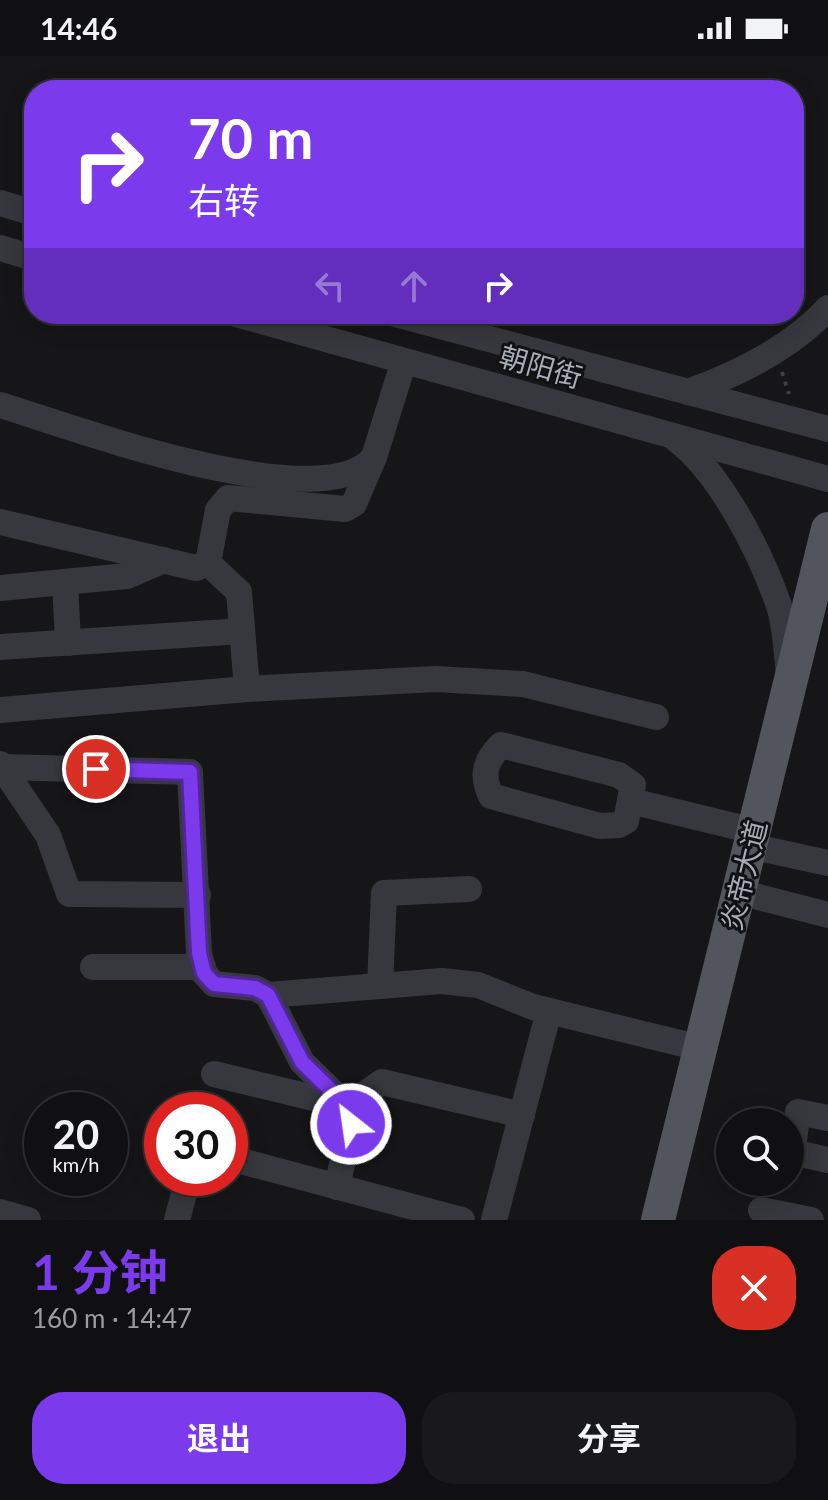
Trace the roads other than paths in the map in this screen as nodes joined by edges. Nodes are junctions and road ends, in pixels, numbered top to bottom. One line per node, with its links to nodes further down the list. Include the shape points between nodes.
1 (0, 203): 2 (street)
2 (24, 210)
3 (0, 248): 4 (street)
4 (24, 255)
5 (828, 308): 9 (street, via 775,351)
6 (272, 324): 8 (street, 朝阳街)
7 (433, 324): 9 (street, 朝阳街)
8 (404, 361): 12 (street, 朝阳街); 13 (street)
9 (688, 392): 11 (street, 朝阳街)
10 (0, 405): 13 (street, via 238,474 289,481 347,474)
11 (828, 429)
12 (671, 435): 14 (street, 朝阳街); 24 (street, via 698,456 755,550 780,608)
13 (374, 457): 18 (street, via 354,504 345,509 228,498 218,510)
14 (828, 479)
15 (0, 522): 17 (street)
16 (828, 529): 24 (main road, 炎帝大道)
17 (164, 560): 18 (street, via 196,568); 19 (street, via 127,576)
18 (208, 563): 21 (street, via 239,592)
19 (65, 582): 20 (street); 22 (street)
20 (0, 588)
21 (242, 631): 22 (street); 25 (street)
22 (68, 643): 23 (street)
23 (0, 647)
24 (790, 681): 30 (main road, 炎帝大道)
25 (247, 689): 26 (street); 27 (street, via 435,679 523,684)
26 (0, 710)
27 (656, 717)
28 (1, 766): 34 (street, via 48,835 69,894); 34 (street, via 190,772)
29 (631, 801): 29 (street, via 626,821 600,826 491,796 485,783 488,759 501,745 619,775 633,785); 30 (street)
30 (752, 838): 31 (street); 33 (main road, 炎帝大道)
31 (828, 863)
32 (469, 889): 38 (street, via 384,893)
33 (739, 892): 35 (street); 41 (main road, 炎帝大道)
34 (198, 895): 37 (street)
35 (828, 915)
36 (93, 967): 37 (street)
37 (203, 967): 39 (street, via 214,984 255,988)
38 (380, 986): 39 (street); 40 (street, via 442,981 478,985)
39 (268, 995): 43 (street, via 302,1062)
40 (549, 1011): 41 (street); 44 (street)
41 (700, 1048): 57 (main road, 炎帝大道)
42 (214, 1074): 43 (street)
43 (347, 1106): 44 (street, via 382,1082); 48 (street, via 351,1124)
44 (522, 1115): 56 (street)
45 (828, 1118): 46 (street, via 798,1112 792,1152)
46 (828, 1160)
47 (248, 1163): 48 (street)
48 (337, 1187): 50 (street)
49 (183, 1196): 54 (street)
50 (388, 1210): 55 (street)
51 (761, 1210): 58 (street)
52 (0, 1212): 53 (street)
53 (28, 1220)
54 (177, 1220)
55 (462, 1220)
56 (494, 1220)
57 (658, 1220)
58 (811, 1220)

